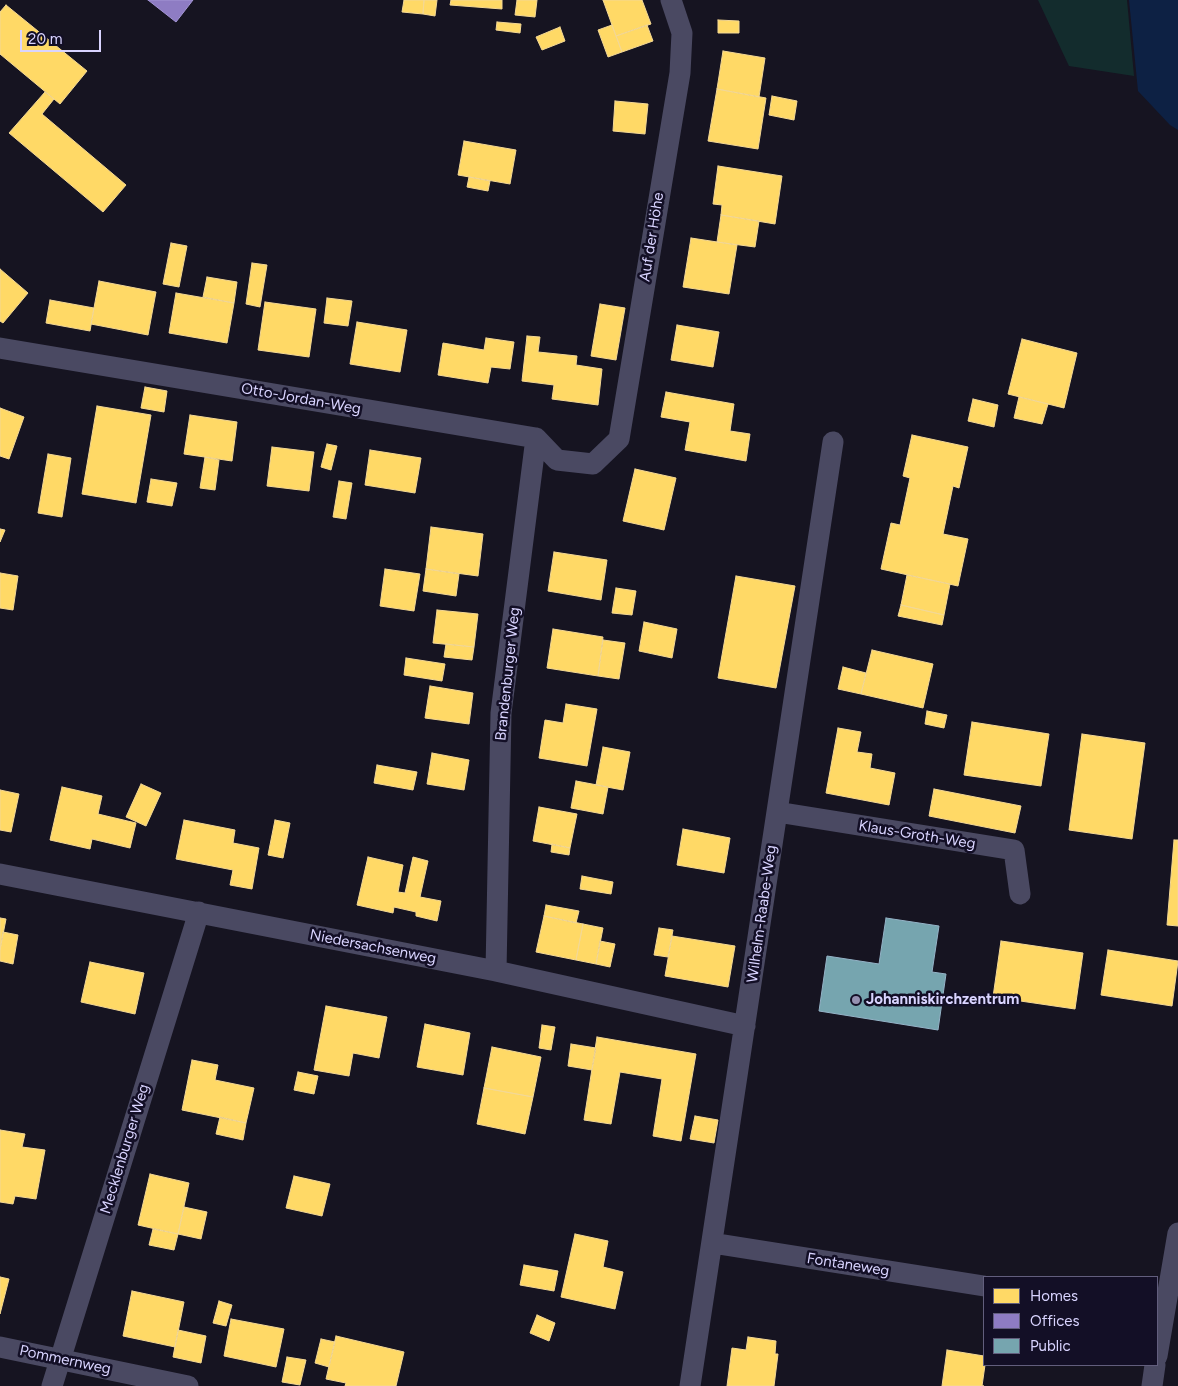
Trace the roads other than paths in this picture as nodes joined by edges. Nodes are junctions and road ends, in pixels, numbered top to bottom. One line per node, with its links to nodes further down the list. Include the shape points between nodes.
1 (671, 0): 3 (street, Auf der Höhe, via 682,33 680,73 619,439 593,464 557,460)
2 (0, 348): 3 (street, Otto-Jordan-Weg)
3 (536, 438): 9 (street, Brandenburger Weg, via 501,713)
4 (833, 442): 5 (street, Wilhelm-Raabe-Weg)
5 (777, 812): 7 (street, Klaus-Groth-Weg, via 1014,850); 10 (street, Wilhelm-Raabe-Weg)
6 (0, 874): 8 (street, Niedersachsenweg)
7 (1020, 894)
8 (199, 912): 9 (street, Niedersachsenweg); 17 (street, Mecklenburger Weg)
9 (496, 971): 10 (street, Niedersachsenweg)
10 (745, 1026): 12 (street, Wilhelm-Raabe-Weg)
11 (1178, 1233): 14 (street)
12 (712, 1243): 13 (street, Fontaneweg); 21 (street, Wilhelm-Raabe-Weg)
13 (983, 1286)
14 (1166, 1319): 16 (street)
15 (0, 1347): 17 (street, Pommernweg)
16 (1158, 1352)
17 (60, 1360): 19 (street, Mecklenburger Weg); 20 (street, Pommernweg)
18 (1155, 1366): 22 (street)
19 (52, 1386)
20 (188, 1386)
21 (690, 1386)
22 (1152, 1386)

